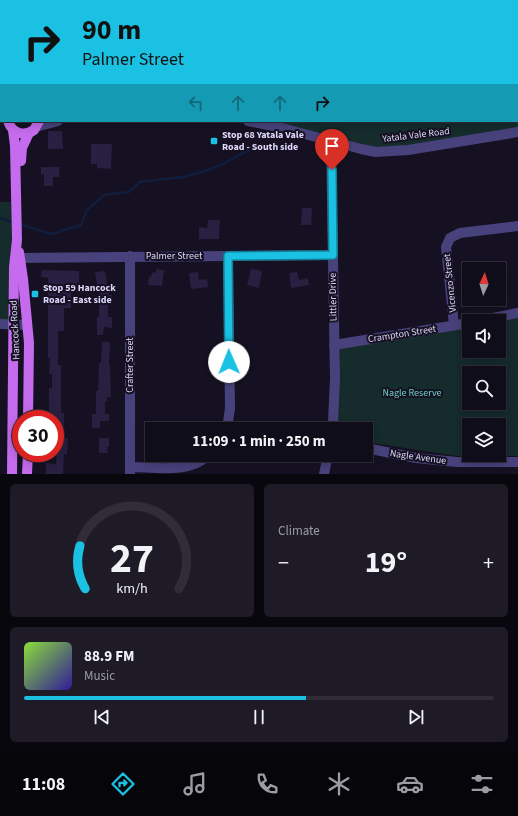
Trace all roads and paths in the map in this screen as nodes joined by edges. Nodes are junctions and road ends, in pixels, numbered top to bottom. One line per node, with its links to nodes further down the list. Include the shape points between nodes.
1 (54, 122): 4 (street)
2 (253, 122): 6 (street, Yatala Vale Road)
3 (11, 126): 4 (main road, via 21,134); 7 (main road, Hancock Road)
4 (35, 127): 7 (main road, Hancock Road, via 22,148)
5 (518, 132): 6 (street, Yatala Vale Road, via 389,152 376,152)
6 (331, 142): 9 (street, Littler Drive)
7 (17, 186): 12 (main road, Hancock Road)
8 (518, 226): 19 (street, Vicenzo Street, via 460,234 450,238 446,247)
9 (333, 255): 11 (street, Palmer Street); 20 (street, Littler Drive)
10 (130, 256): 11 (street, Palmer Street); 12 (street, Palmer Street); 29 (street, Crafter Street)
11 (228, 256): 22 (street)
12 (18, 258): 17 (main road, Hancock Road, via 14,267); 18 (main road, Hancock Road)
13 (518, 313): 14 (street)
14 (506, 315)
15 (462, 323): 19 (street, Crampton Street)
16 (0, 324): 17 (street)
17 (14, 325): 18 (street); 30 (main road, Hancock Road)
18 (27, 325): 21 (main road, Hancock Road)
19 (454, 325): 20 (street, Crampton Street)
20 (334, 345): 23 (street, Littler Drive)
21 (28, 410)
22 (228, 422)
23 (333, 422)
24 (373, 449): 28 (street, Nagle Avenue, via 416,458 456,462)
25 (28, 462): 31 (main road)
26 (200, 462): 29 (street, via 173,468)
27 (327, 462): 32 (street)
28 (518, 462)
29 (130, 470)
30 (12, 474)
31 (27, 474)
32 (324, 474)

